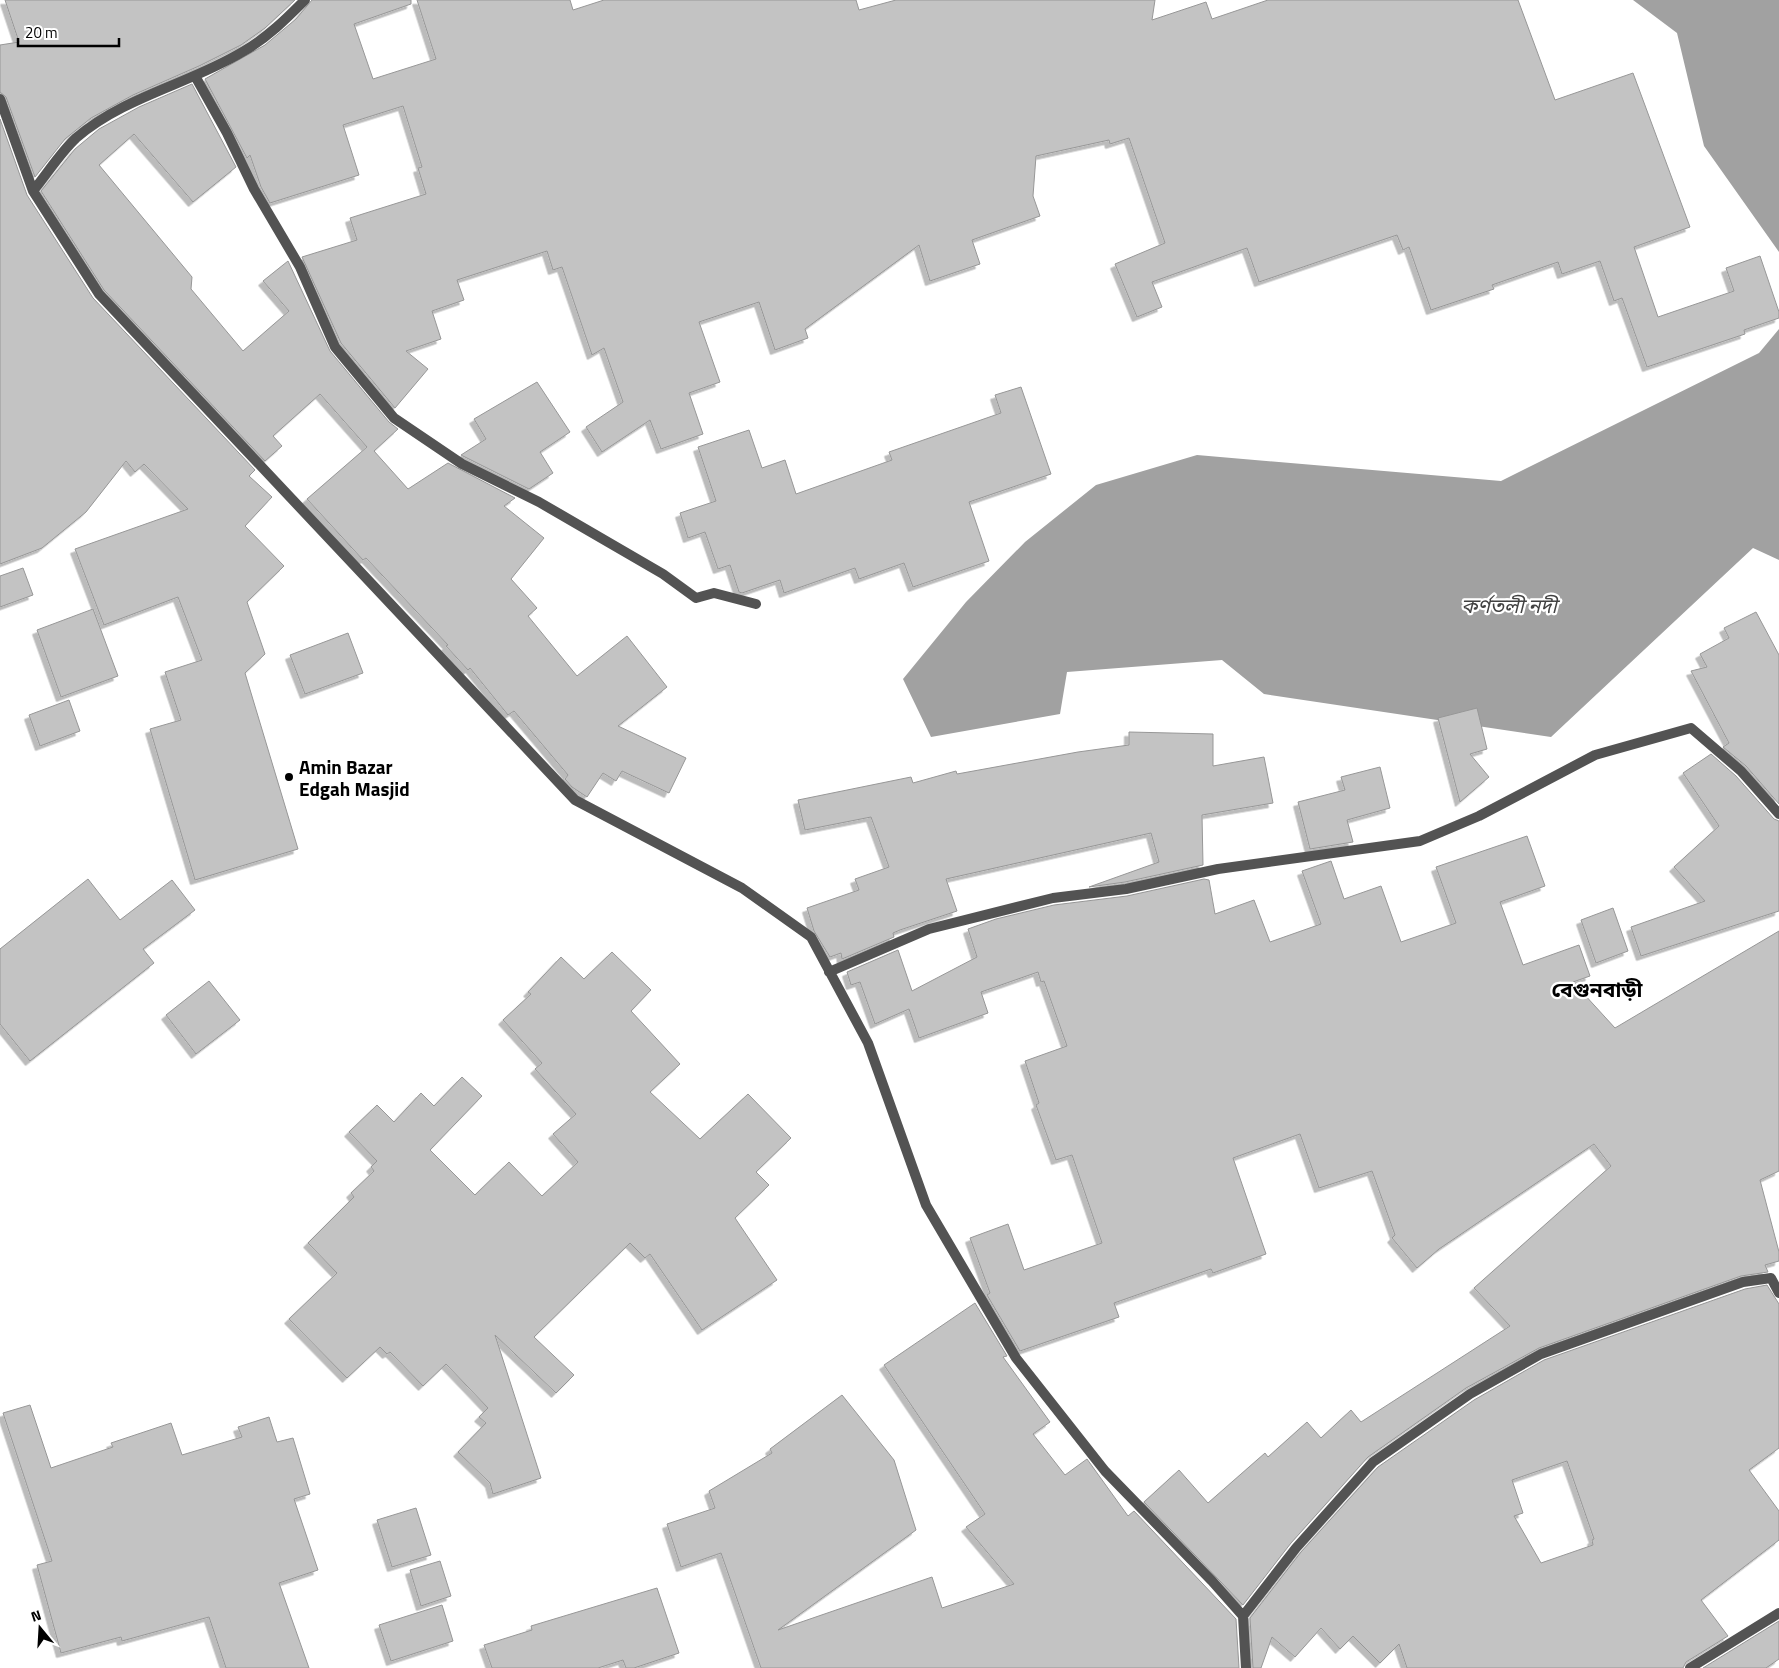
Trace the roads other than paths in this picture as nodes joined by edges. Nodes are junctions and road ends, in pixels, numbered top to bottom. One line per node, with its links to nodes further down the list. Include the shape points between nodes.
1 (305, 0): 2 (street, via 272,32 244,52)
2 (195, 76): 4 (street, via 122,107 76,139); 5 (street, via 254,189 300,267 335,347 394,418 462,464 539,502 663,574 696,598 714,592)
3 (0, 99): 4 (street)
4 (33, 191): 7 (street, via 99,294 575,800 742,888 811,937)
5 (756, 604)
6 (1779, 814): 7 (street, via 1741,771 1691,728 1595,755 1479,816 1420,841 1218,869 1126,888 1053,898 929,930)
7 (829, 972): 10 (street, via 868,1043 926,1205 1016,1358 1105,1471)
8 (1779, 1293): 10 (street, via 1771,1278 1743,1282 1541,1354 1470,1394 1373,1462 1296,1548)
9 (1779, 1613): 12 (street)
10 (1243, 1616): 11 (street)
11 (1246, 1668)
12 (1690, 1668)

